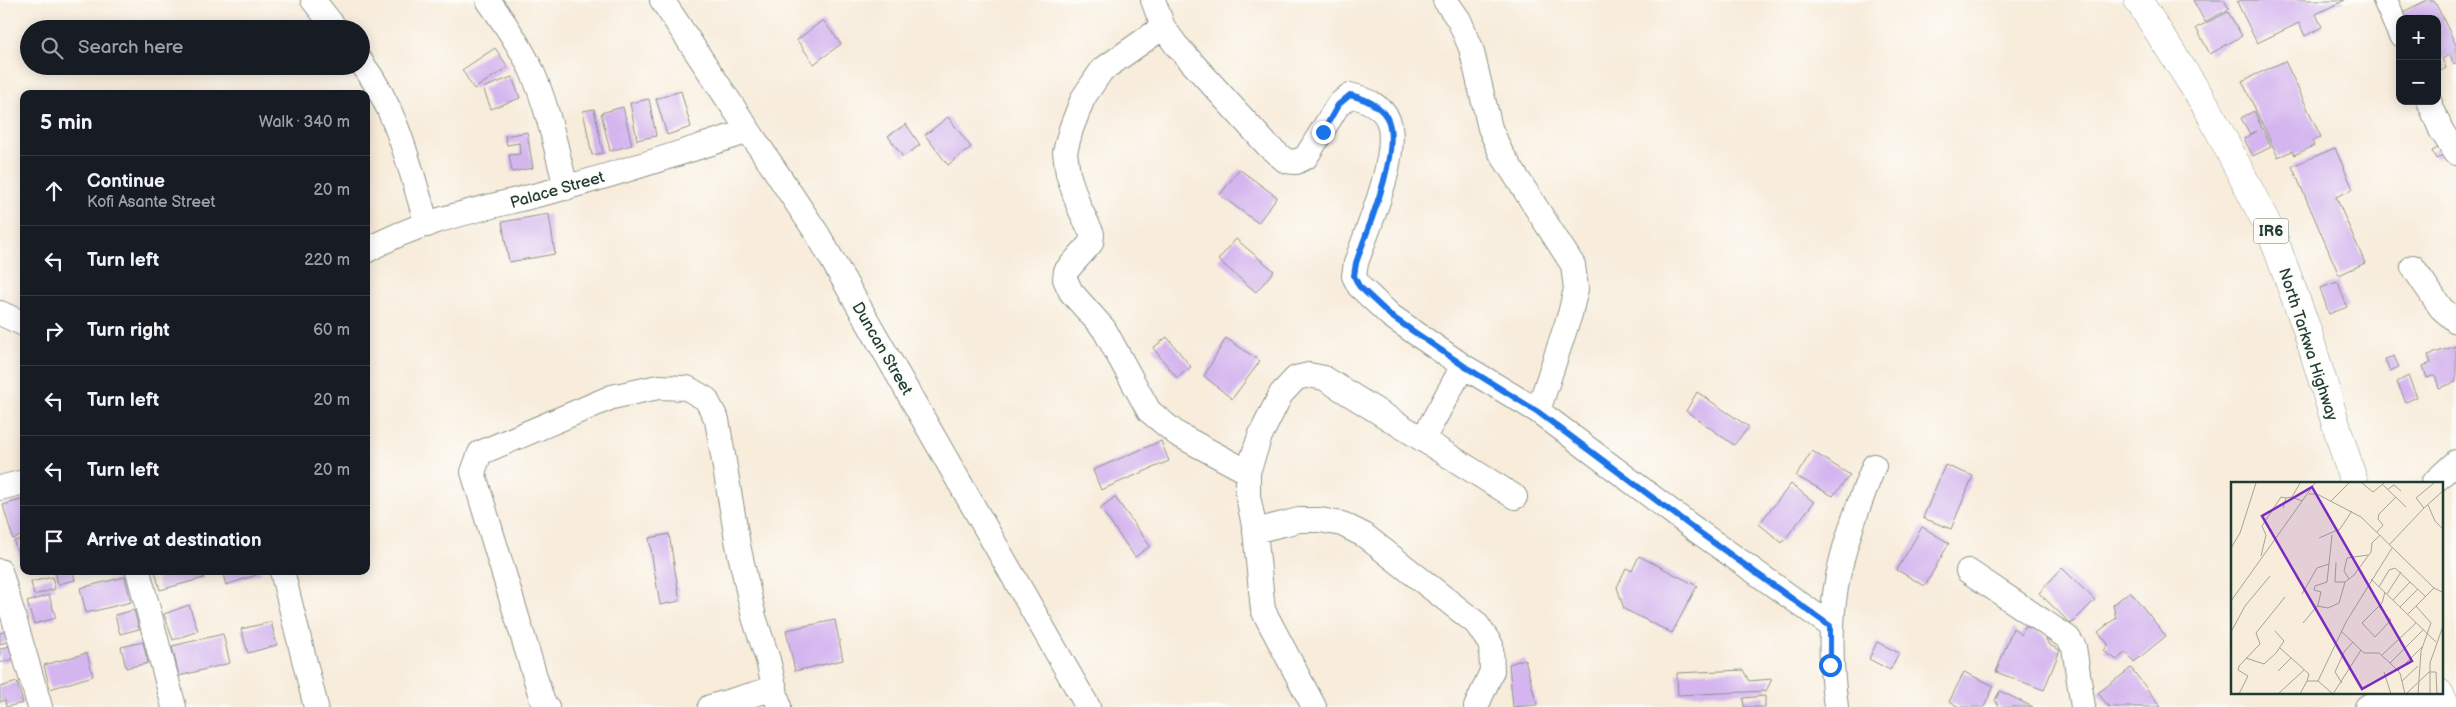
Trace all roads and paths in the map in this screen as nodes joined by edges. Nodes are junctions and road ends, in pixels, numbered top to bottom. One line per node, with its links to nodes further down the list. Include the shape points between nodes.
1 (313, 0): 8 (street)
2 (488, 0): 15 (street, via 531,69 546,108)
3 (662, 0): 13 (street, Duncan Street)
4 (1153, 0): 10 (street)
5 (1446, 0): 23 (street, via 1471,48 1490,128 1501,153 1573,266 1576,289)
6 (2138, 0): 28 (main road, North Tarkwa Highway / IR6, via 2208,109 2272,234 2306,326)
7 (2385, 0): 9 (street)
8 (329, 20)
9 (2396, 25)
10 (1163, 27): 22 (street, via 1226,101 1286,161 1296,162 1306,157 1338,105 1350,95 1368,99 1383,113 1390,125 1386,172 1354,276 1359,286 1391,316); 27 (street, via 1102,70 1092,83 1074,122 1065,152 1068,174 1092,234 1091,243 1066,271 1065,280 1071,292 1104,329 1149,411 1177,434)
11 (370, 73): 16 (street, via 395,121)
12 (2431, 105): 14 (street, via 2441,130)
13 (749, 131): 15 (street, Palace Street); 47 (street, Duncan Street, via 818,235)
14 (2456, 153)
15 (566, 188): 16 (street, Palace Street)
16 (427, 225): 17 (street, Palace Street)
17 (370, 248)
18 (2413, 267): 20 (street, via 2441,308)
19 (0, 313): 21 (street)
20 (2456, 321)
21 (20, 322)
22 (1464, 366): 23 (street); 24 (street)
23 (1538, 412): 38 (street)
24 (1423, 439): 27 (street, via 1324,378 1309,375 1296,378 1281,394 1260,436); 32 (street)
25 (2456, 462): 29 (street)
26 (1874, 466): 38 (street, via 1854,516 1837,574)
27 (1248, 472): 33 (street, via 1248,496)
28 (2354, 482)
29 (2434, 482)
30 (20, 483): 31 (street)
31 (0, 488)
32 (1515, 497)
33 (1255, 531): 48 (street, via 1263,610); 49 (street, via 1298,520 1342,524 1364,534 1476,623 1491,645 1492,671)
34 (0, 571): 42 (street)
35 (1968, 571): 51 (street, via 2068,638 2074,647)
36 (139, 575): 43 (street)
37 (283, 575): 44 (street)
38 (1830, 626): 50 (street, via 1830,665)
39 (2367, 694): 52 (street)
40 (777, 697): 45 (street, via 750,599 717,420 706,399 687,388 658,387 612,397 480,453 472,472); 46 (street)
41 (2443, 701): 53 (street, via 2372,704)
42 (40, 707)
43 (174, 707)
44 (316, 707)
45 (547, 707)
46 (710, 707)
47 (1088, 707)
48 (1314, 707)
49 (1476, 707)
50 (1836, 707)
51 (2083, 707)
52 (2356, 707)
53 (2367, 707)

